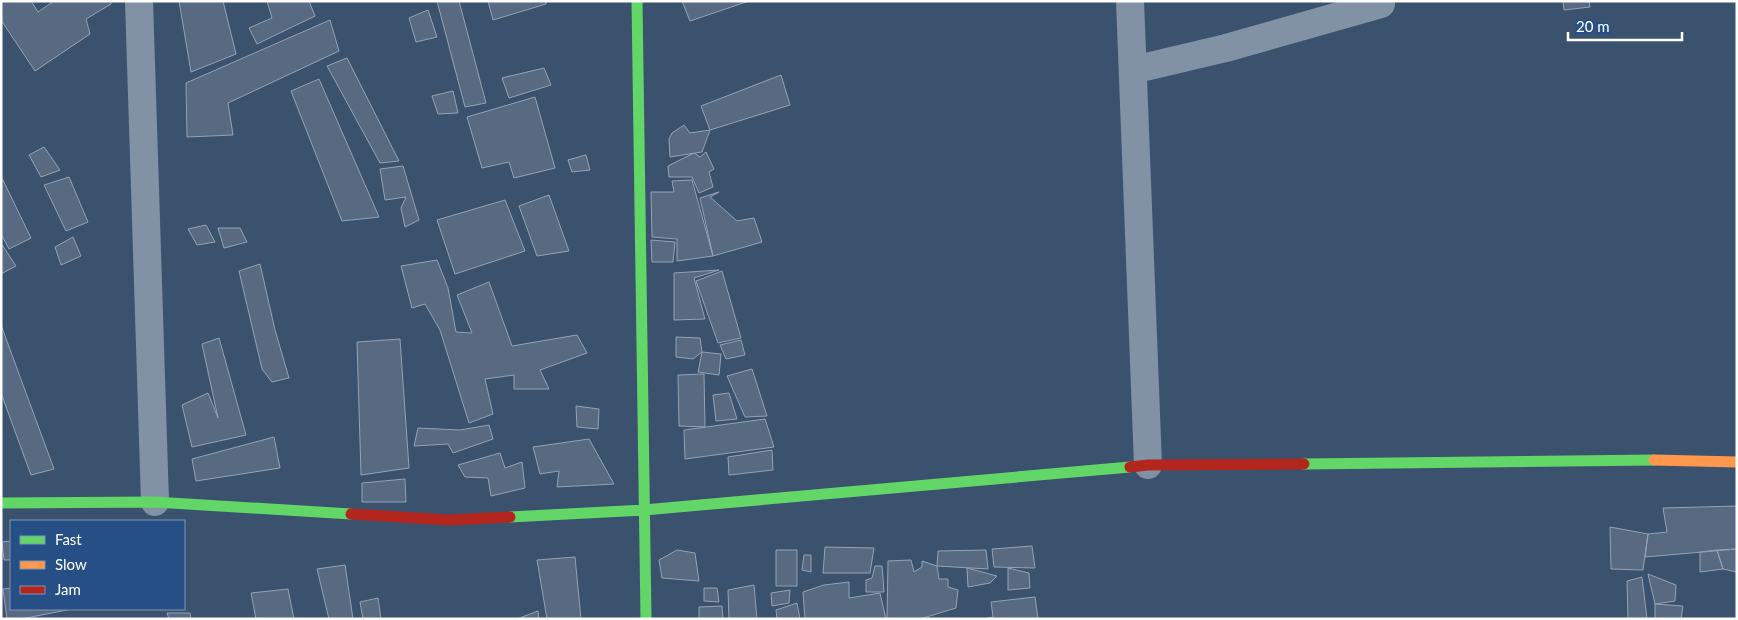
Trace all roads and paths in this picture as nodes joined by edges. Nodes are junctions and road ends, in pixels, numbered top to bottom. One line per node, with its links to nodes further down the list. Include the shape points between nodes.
1 (139, 1): 8 (street)
2 (636, 1): 10 (street)
3 (1130, 1): 5 (street)
4 (1381, 4): 5 (street, via 1226,48)
5 (1132, 70): 7 (street)
6 (1737, 462): 7 (street)
7 (1148, 465): 10 (street)
8 (155, 502): 9 (street); 10 (street, via 449,520)
9 (1, 503)
10 (644, 510): 11 (street)
11 (646, 619)

